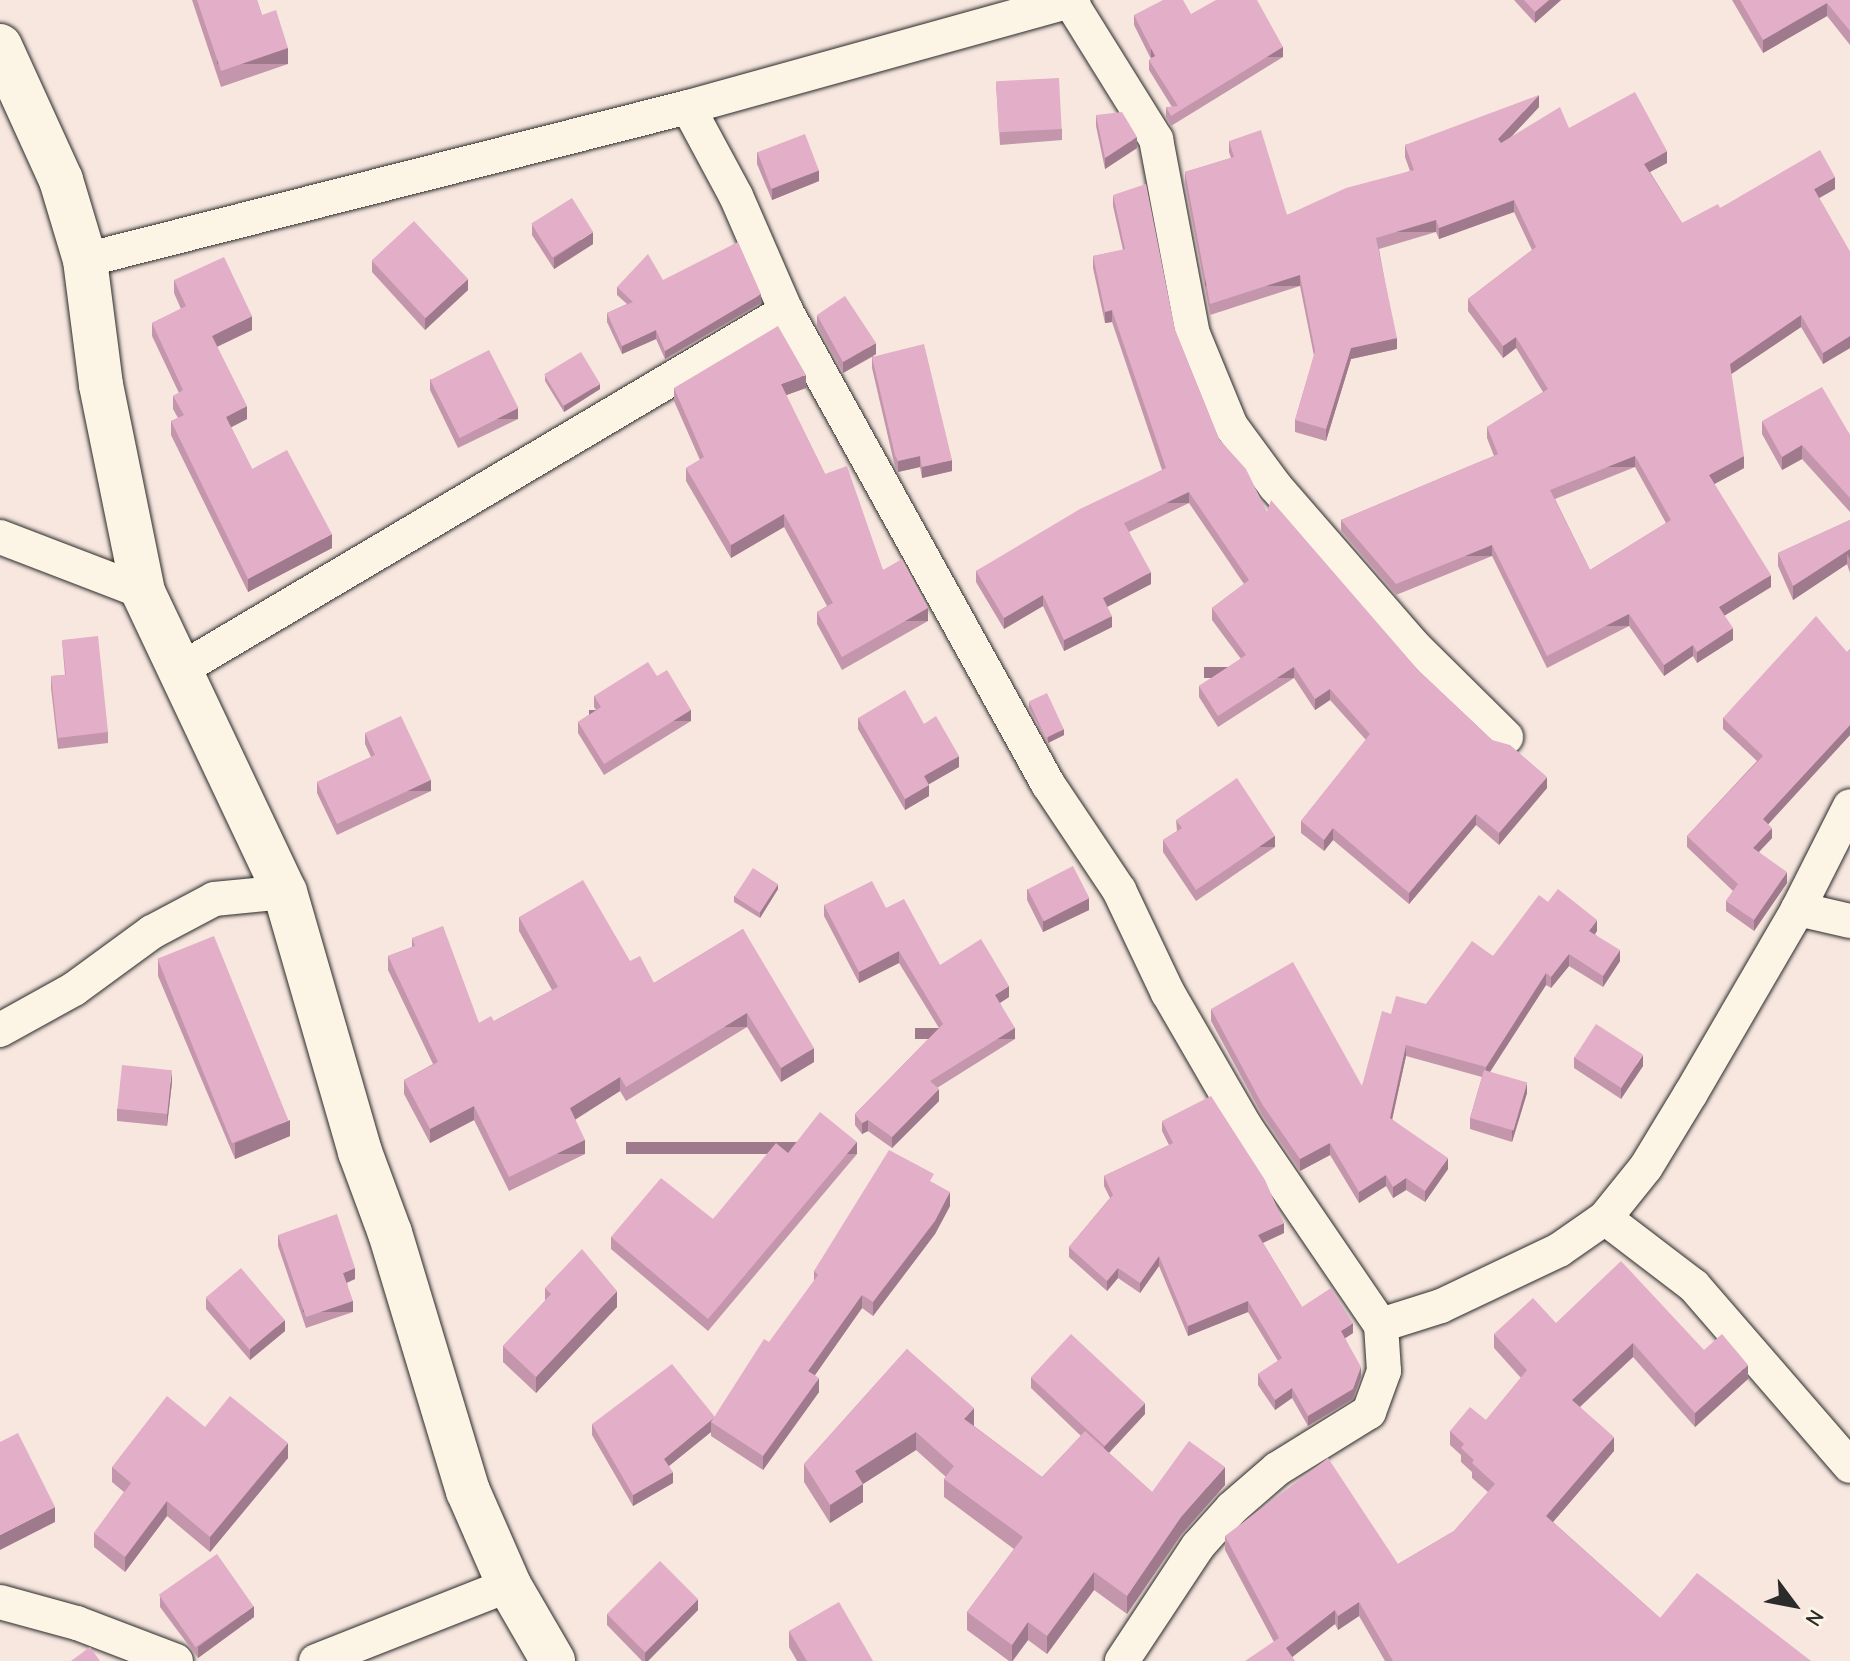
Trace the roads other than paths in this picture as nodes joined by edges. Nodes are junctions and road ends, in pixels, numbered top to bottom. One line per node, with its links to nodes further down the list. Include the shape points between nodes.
1 (1071, 0): 2 (street); 10 (street, via 1156,139 1193,334 1231,426 1275,486 1403,634)
2 (982, 13): 4 (street)
3 (0, 46): 5 (street, via 61,180)
4 (688, 107): 5 (street); 6 (street, via 736,196)
5 (85, 260): 8 (street, via 101,385)
6 (786, 311): 9 (street); 17 (street, via 1048,784 1119,890 1168,993 1245,1126)
7 (0, 537): 8 (street)
8 (143, 592): 9 (street)
9 (178, 671): 12 (street)
10 (1506, 737)
11 (1850, 806): 13 (street)
12 (285, 892): 15 (street, via 214,899 152,932 74,989); 19 (street, via 414,1324 468,1491)
13 (1798, 909): 14 (street); 16 (street, via 1646,1167)
14 (1850, 921)
15 (0, 1030)
16 (1605, 1218): 17 (street, via 1559,1250 1441,1306); 18 (street, via 1694,1286)
17 (1381, 1325): 24 (street, via 1384,1371 1369,1412 1277,1469 1232,1508 1198,1546)
18 (1850, 1466)
19 (509, 1585): 22 (street); 23 (street)
20 (0, 1602): 21 (street, via 77,1623)
21 (176, 1661)
22 (316, 1661)
23 (553, 1661)
24 (1122, 1661)

